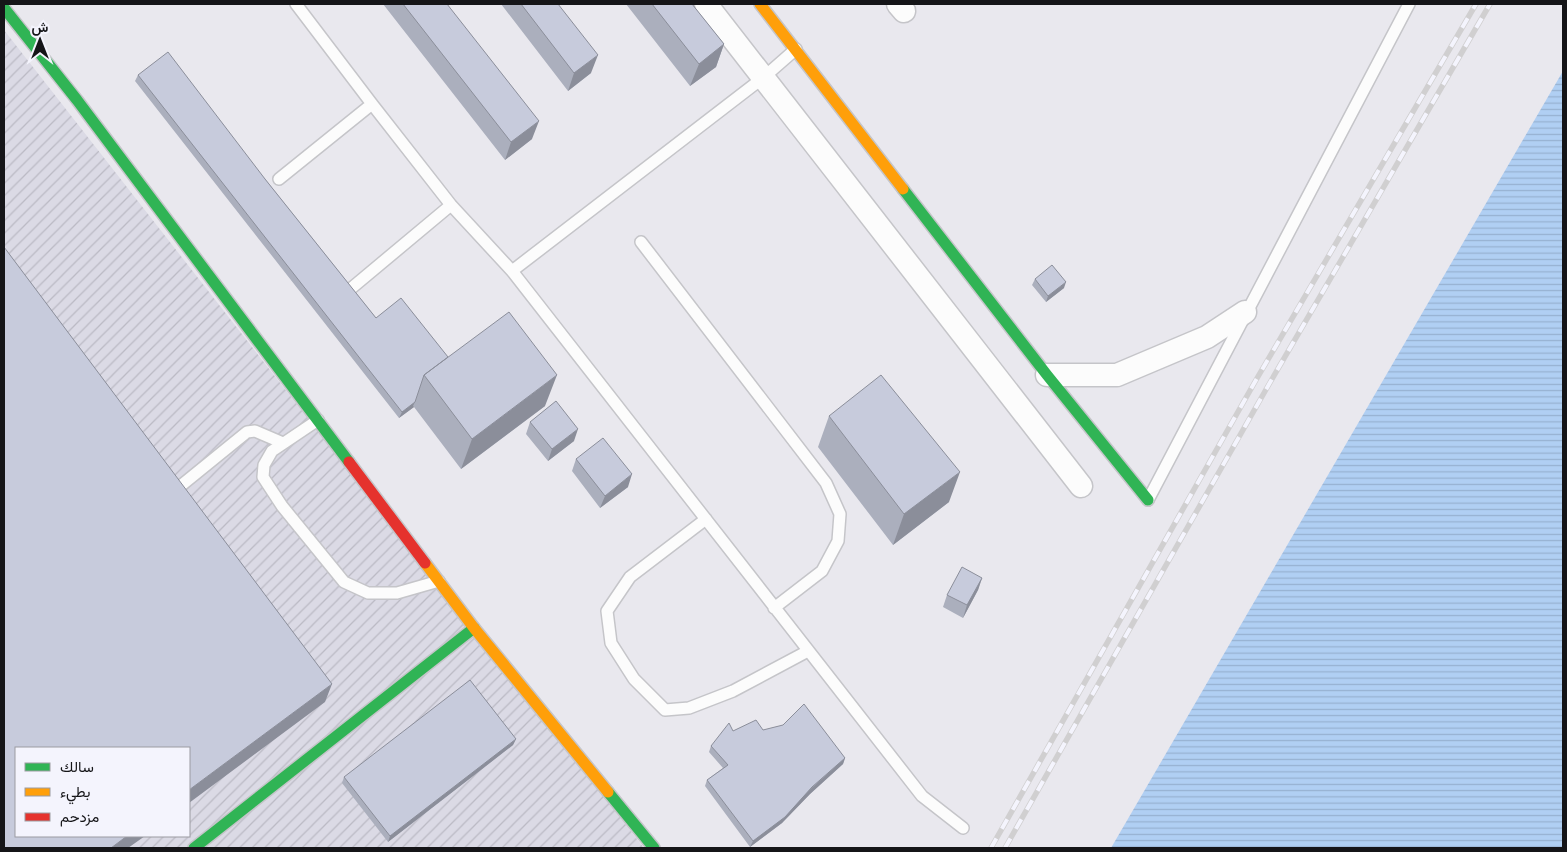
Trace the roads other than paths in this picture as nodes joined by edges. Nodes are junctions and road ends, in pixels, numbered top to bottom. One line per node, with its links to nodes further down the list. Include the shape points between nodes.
1 (296, 4): 8 (lane)
2 (706, 4): 7 (street)
3 (760, 4): 6 (street)
4 (1409, 4): 14 (lane)
5 (4, 8): 16 (street)
6 (796, 49): 7 (lane); 15 (street)
7 (764, 77): 12 (lane); 18 (street)
8 (372, 104): 9 (lane); 10 (lane)
9 (279, 179)
10 (451, 204): 12 (lane); 13 (lane)
11 (641, 242): 23 (lane, via 826,483 840,514 838,541 822,571)
12 (512, 271): 21 (lane)
13 (348, 291)
14 (1245, 312): 15 (street, via 1207,337 1117,375); 20 (lane)
15 (1047, 375): 20 (street)
16 (318, 420): 17 (lane); 22 (street)
17 (283, 443): 19 (lane, via 255,431 247,432); 22 (lane, via 272,451 264,465 263,477 282,506 344,582 368,593 397,594)
18 (1081, 486)
19 (178, 488)
20 (1148, 500)
21 (706, 519): 23 (lane); 25 (lane, via 630,577 607,611 611,643 634,679 665,710 689,708 733,691)
22 (439, 581): 24 (street)
23 (774, 608): 25 (lane)
24 (474, 628): 27 (street); 28 (street)
25 (808, 651): 26 (lane, via 922,796)
26 (963, 828)
27 (194, 848)
28 (654, 848)

